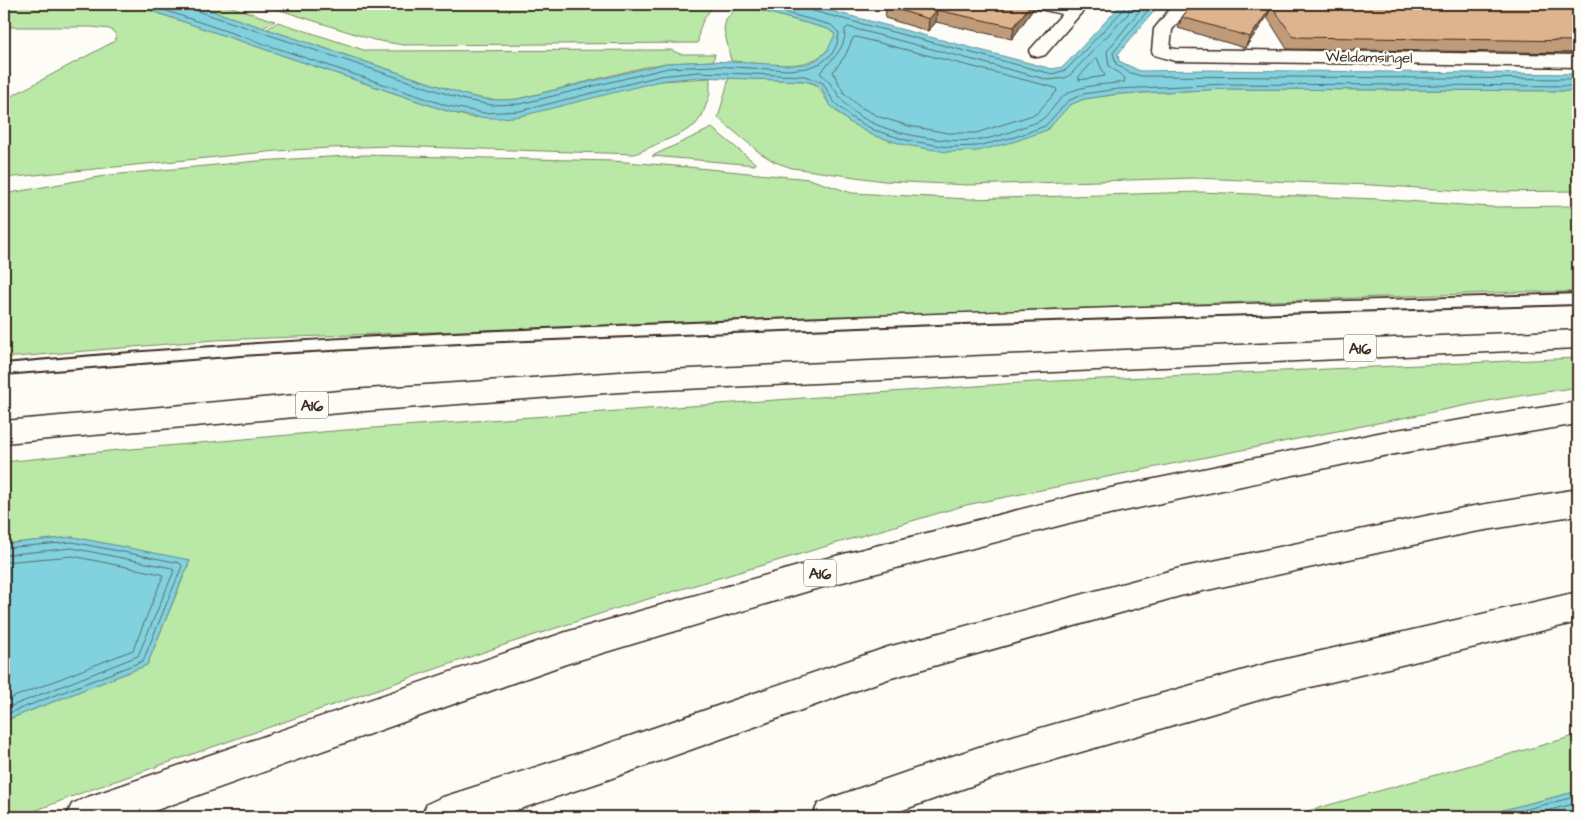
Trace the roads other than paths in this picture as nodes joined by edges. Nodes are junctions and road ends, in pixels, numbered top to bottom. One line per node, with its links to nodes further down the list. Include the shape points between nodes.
1 (1042, 4): 3 (main road)
2 (1184, 4): 5 (main road, Weldamsingel, via 1163,29 1161,50 1175,55)
3 (1076, 7): 4 (main road)
4 (1038, 51)
5 (1578, 60)
6 (1578, 299): 8 (lane, via 864,320 324,343)
7 (1578, 339): 10 (main road, A16, via 620,382 352,401)
8 (4, 369)
9 (1578, 413): 13 (main road, A16, via 1383,444 1077,508 812,576 566,648)
10 (4, 432)
11 (1578, 502): 14 (main road, via 1468,520 1180,582 898,660)
12 (1578, 606): 15 (main road, via 1269,680 999,758)
13 (85, 817)
14 (440, 817)
15 (831, 817)

